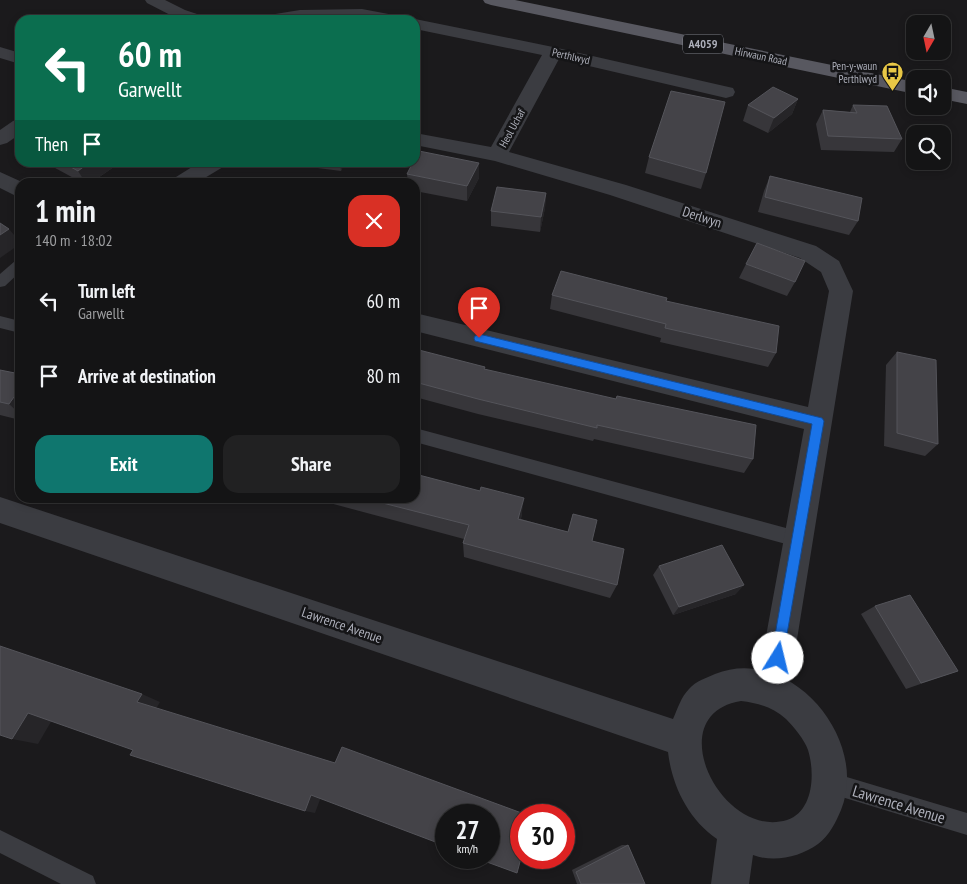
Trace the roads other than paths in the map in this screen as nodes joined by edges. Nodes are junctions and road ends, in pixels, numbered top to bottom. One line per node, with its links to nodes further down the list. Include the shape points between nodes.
1 (153, 0): 3 (street)
2 (490, 0): 10 (main road, Hirwaun Road / A4059)
3 (185, 15)
4 (300, 15): 5 (street)
5 (367, 15)
6 (420, 25): 8 (street, Perthlwyd)
7 (0, 52): 9 (street)
8 (553, 52): 11 (street, Perthlwyd); 17 (street, Heol Uchaf)
9 (15, 57)
10 (906, 86)
11 (726, 92)
12 (951, 95): 13 (main road)
13 (967, 98)
14 (15, 129): 15 (street)
15 (0, 140)
16 (420, 140): 17 (street, Derlwyn)
17 (497, 155): 27 (street, Derlwyn, via 618,190 808,252 831,267 841,291)
18 (208, 167): 19 (street)
19 (190, 178)
20 (0, 179): 21 (street)
21 (15, 188)
22 (15, 268): 23 (lane)
23 (0, 282)
24 (0, 322): 26 (lane)
25 (420, 323): 27 (street)
26 (15, 326)
27 (818, 421): 30 (street, Derlwyn)
28 (420, 436): 30 (lane)
29 (0, 510): 32 (street, Lawrence Avenue)
30 (796, 539): 31 (street, Derlwyn)
31 (778, 658)
32 (685, 740): 33 (street, via 690,717 703,699 720,688 741,684 763,687 784,697 804,713 819,734 828,758); 35 (street, via 686,766 697,792 714,815)
33 (830, 783): 34 (lane, Lawrence Avenue); 35 (street, via 824,808 810,828 788,839 763,840)
34 (967, 824)
35 (737, 832): 38 (street)
36 (0, 841): 37 (lane)
37 (85, 884)
38 (730, 884)

